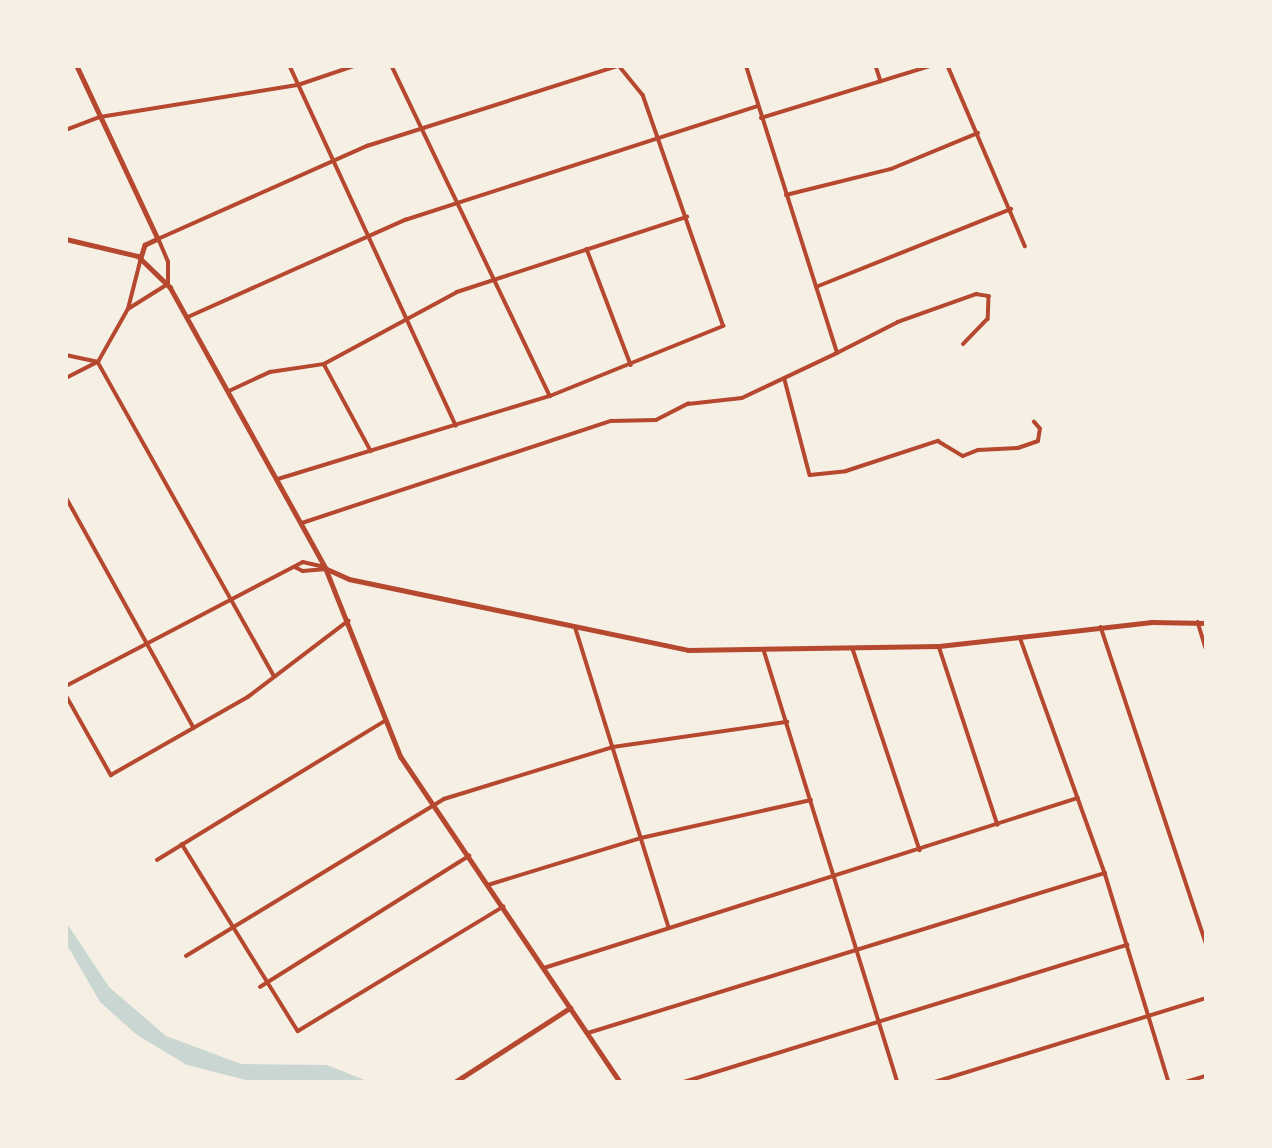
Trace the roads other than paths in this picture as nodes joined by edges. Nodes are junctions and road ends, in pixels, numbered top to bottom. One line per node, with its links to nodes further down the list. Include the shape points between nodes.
1 (77, 66): 13 (main road)
2 (290, 66): 11 (street)
3 (354, 66): 11 (street)
4 (392, 66): 16 (street)
5 (619, 66): 16 (street); 18 (street, via 643,96)
6 (746, 66): 12 (street)
7 (876, 66): 10 (street)
8 (930, 66): 10 (street)
9 (948, 66): 17 (street)
10 (881, 81): 14 (street)
11 (298, 85): 13 (street); 19 (street)
12 (757, 106): 14 (street); 18 (street)
13 (100, 117): 15 (street); 26 (main road)
14 (761, 118): 20 (street)
15 (66, 130)
16 (423, 132): 19 (street, via 374,144); 21 (street)
17 (978, 133): 20 (street, via 891,169); 22 (street)
18 (659, 139): 21 (street); 23 (street)
19 (335, 161): 24 (street); 26 (street)
20 (786, 195): 32 (street)
21 (460, 205): 24 (street); 30 (street)
22 (1011, 209): 27 (street); 32 (street)
23 (687, 217): 28 (street); 41 (street, via 723,326)
24 (368, 234): 34 (street); 35 (street)
25 (66, 239): 29 (main road)
26 (158, 239): 29 (main road, via 144,246); 31 (street, via 168,260)
27 (1026, 246)
28 (587, 249): 30 (street); 41 (street)
29 (141, 258): 31 (main road); 33 (street)
30 (495, 281): 35 (street, via 444,297); 45 (street)
31 (168, 284): 33 (street); 34 (main road)
32 (816, 287): 37 (street)
33 (128, 309): 39 (street)
34 (188, 317): 44 (main road)
35 (406, 319): 40 (street); 47 (street)
36 (964, 344): 37 (street, via 988,319 989,296 975,294 898,322)
37 (837, 353): 43 (street, via 808,363)
38 (66, 355): 39 (street)
39 (99, 362): 42 (street); 54 (street)
40 (324, 364): 44 (street, via 270,372); 48 (street)
41 (631, 365): 45 (street)
42 (66, 378)
43 (785, 380): 46 (street, via 810,475 846,471 938,440 963,456 978,450 1018,448 1038,441 1040,429); 51 (street, via 742,398 688,404 656,420 611,421)
44 (229, 391): 49 (main road)
45 (550, 397): 47 (street)
46 (1034, 422)
47 (456, 425): 48 (street)
48 (372, 452): 49 (street)
49 (278, 479): 51 (main road)
50 (66, 497): 61 (street)
51 (302, 523): 53 (main road)
52 (295, 567): 53 (street); 53 (street, via 317,562); 54 (street)
53 (326, 569): 55 (main road); 59 (main road, via 349,579)
54 (233, 601): 61 (street); 66 (street)
55 (348, 621): 66 (street); 69 (main road)
56 (1198, 622): 57 (main road); 58 (main road); 63 (street)
57 (1206, 623)
58 (1101, 627): 60 (main road); 88 (street)
59 (576, 629): 65 (main road, via 670,648); 72 (street)
60 (1020, 637): 62 (main road); 73 (street)
61 (146, 642): 67 (street); 71 (street)
62 (939, 646): 64 (main road); 76 (street)
63 (1206, 648)
64 (853, 649): 65 (main road); 79 (street)
65 (764, 650): 70 (street)
66 (274, 676): 71 (street)
67 (66, 685)
68 (66, 695): 71 (street, via 111,775)
69 (385, 721): 75 (main road, via 401,757); 78 (street)
70 (787, 722): 72 (street); 74 (street)
71 (194, 728)
72 (613, 747): 75 (street); 77 (street)
73 (1078, 798): 76 (street); 82 (street)
74 (812, 800): 77 (street); 83 (street)
75 (434, 805): 80 (main road); 86 (street)
76 (998, 825): 79 (street)
77 (640, 838): 84 (street); 87 (street)
78 (183, 844): 81 (street); 86 (street)
79 (920, 851): 83 (street)
80 (468, 856): 84 (main road); 93 (street)
81 (157, 860)
82 (1105, 873): 89 (street); 90 (street)
83 (836, 878): 87 (street); 90 (street)
84 (488, 885): 85 (main road)
85 (503, 907): 92 (main road); 93 (street, via 298,1031)
86 (234, 928): 91 (street); 93 (street)
87 (670, 928): 92 (street)
88 (1206, 942)
89 (1127, 944): 97 (street); 98 (street)
90 (858, 951): 98 (street); 99 (street)
91 (186, 956)
92 (544, 968): 96 (main road)
93 (267, 982): 94 (street)
94 (260, 987)
95 (1206, 998): 97 (street)
96 (570, 1008): 99 (main road); 101 (main road)
97 (1149, 1015): 105 (street); 106 (street)
98 (880, 1021): 103 (street); 104 (street)
99 (588, 1033): 102 (main road)
100 (1206, 1076): 107 (street)
101 (455, 1082)
102 (620, 1082)
103 (684, 1082)
104 (898, 1082)
105 (935, 1082)
106 (1170, 1082)
107 (1186, 1082)

